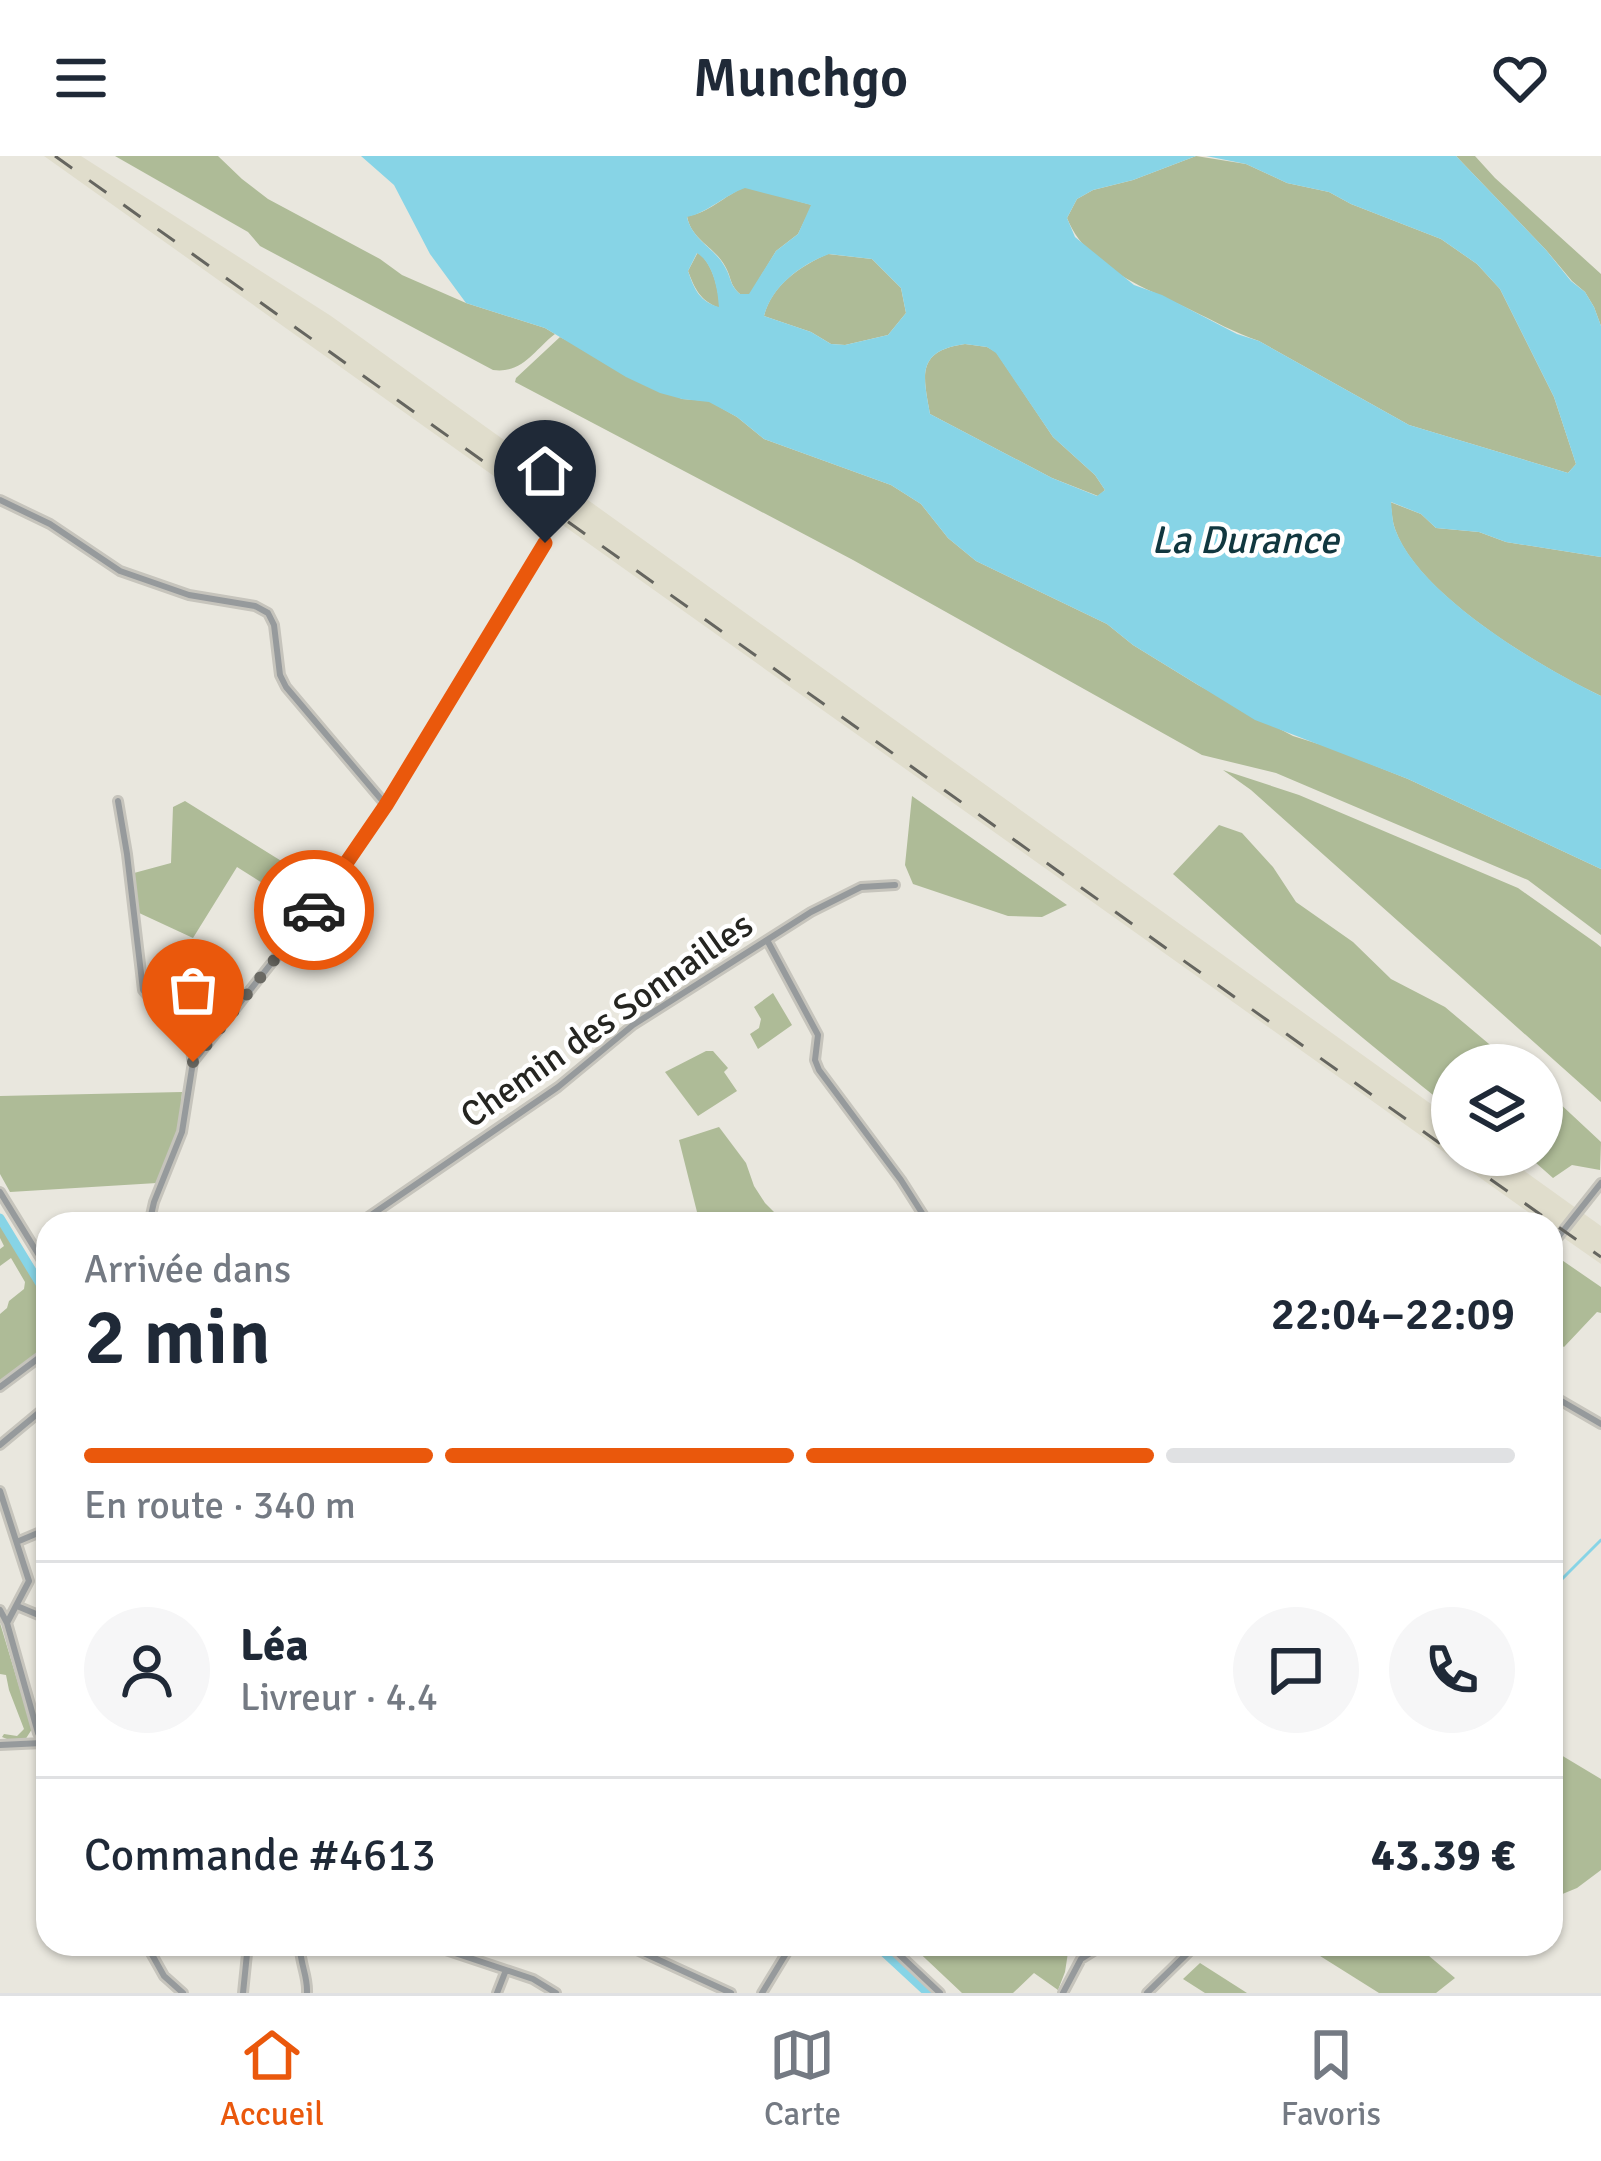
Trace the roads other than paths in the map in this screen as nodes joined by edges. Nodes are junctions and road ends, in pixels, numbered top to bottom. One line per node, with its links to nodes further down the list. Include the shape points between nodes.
1 (0, 500): 4 (street, via 120,571 268,613 286,686)
2 (545, 543): 4 (street)
3 (118, 801): 7 (street, via 143,991 182,1008)
4 (386, 805): 7 (street)
5 (895, 884): 6 (street, Chemin des Sonnailles, via 861,887)
6 (767, 940): 11 (street, Chemin des Sonnailles, via 633,1025 558,1087); 12 (street, via 818,1035 819,1070)
7 (193, 1062): 10 (street, via 182,1132)
8 (1601, 1183): 13 (street)
9 (0, 1192): 14 (street)
10 (152, 1212)
11 (376, 1212)
12 (921, 1212)
13 (1563, 1231)
14 (36, 1250)
15 (36, 1360): 16 (street)
16 (0, 1387)
17 (1563, 1402): 19 (street)
18 (36, 1415): 20 (street)
19 (1601, 1424)
20 (0, 1444)
21 (0, 1491): 23 (street)
22 (36, 1534): 23 (street)
23 (17, 1541): 24 (street, via 29,1581)
24 (16, 1606): 26 (street); 27 (street)
25 (0, 1610): 27 (street)
26 (36, 1614)
27 (7, 1623): 28 (street)
28 (36, 1712)
29 (36, 1741): 30 (street)
30 (0, 1745)
31 (153, 1956): 44 (street)
32 (247, 1956): 45 (street)
33 (299, 1956): 46 (street)
34 (464, 1956): 42 (street)
35 (651, 1956): 43 (street)
36 (785, 1956): 50 (street)
37 (901, 1956): 51 (street)
38 (1081, 1956): 41 (street)
39 (1087, 1956): 41 (street)
40 (1185, 1956): 53 (street)
41 (1082, 1959): 52 (street)
42 (506, 1970): 47 (street); 48 (street)
43 (715, 1989): 49 (street)
44 (183, 1993)
45 (243, 1993)
46 (307, 1993)
47 (496, 1993)
48 (556, 1993)
49 (731, 1993)
50 (762, 1993)
51 (940, 1993)
52 (1063, 1993)
53 (1148, 1993)

